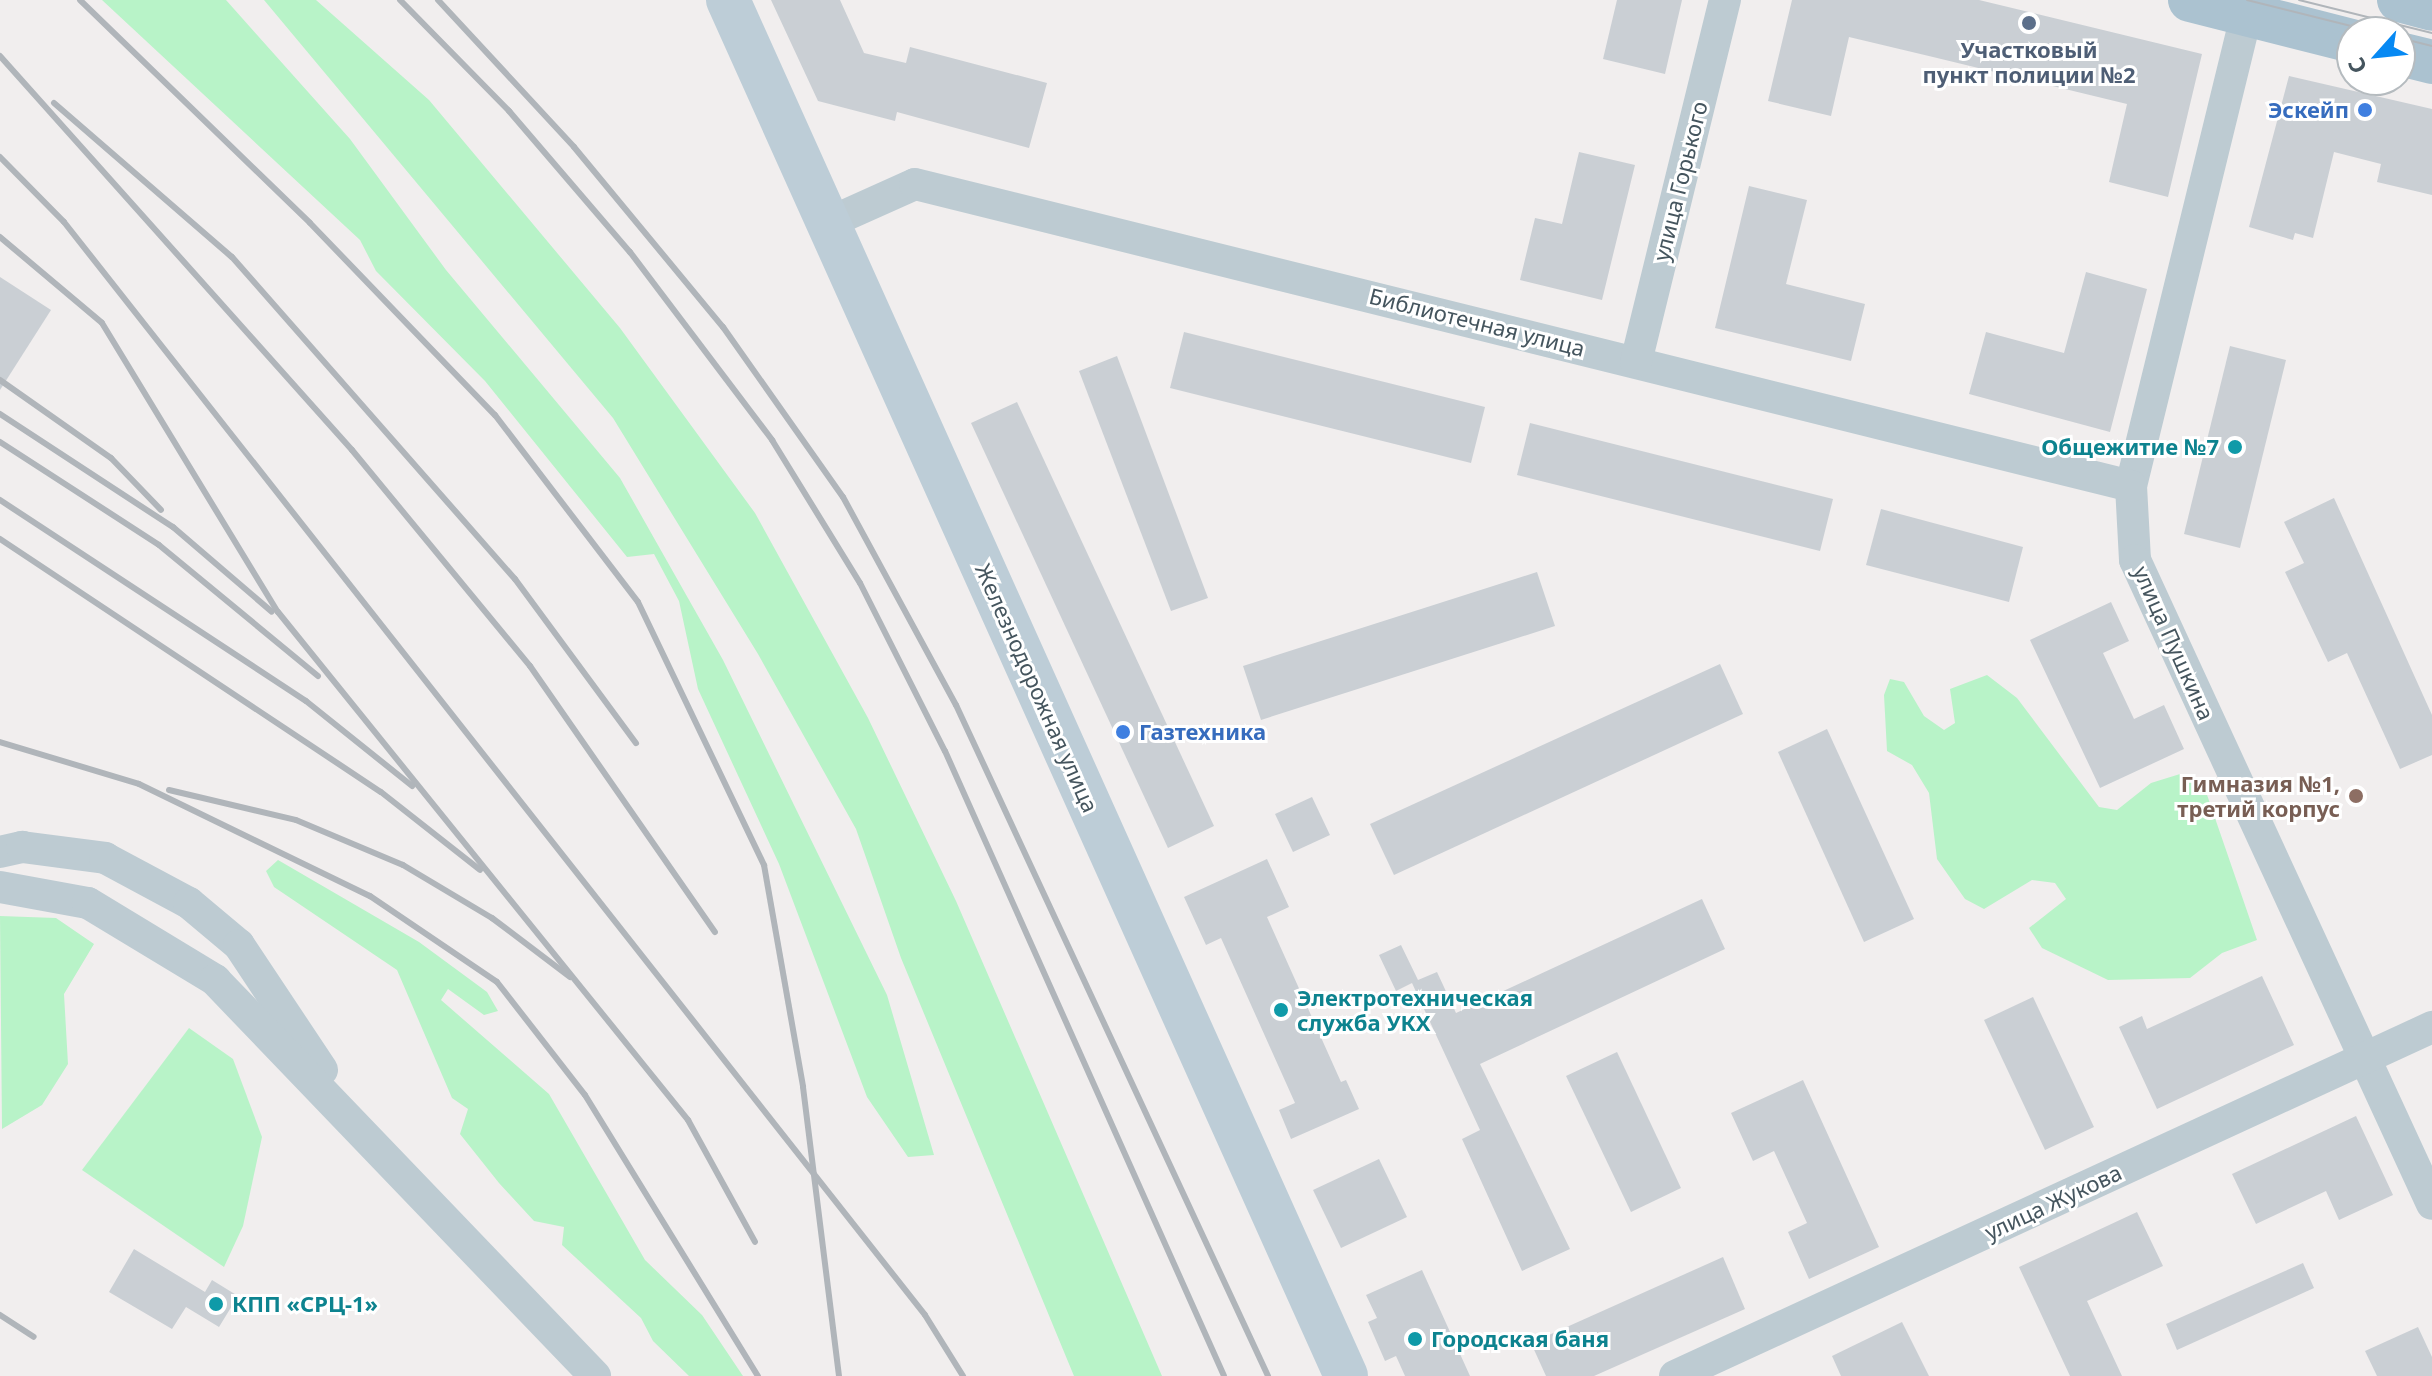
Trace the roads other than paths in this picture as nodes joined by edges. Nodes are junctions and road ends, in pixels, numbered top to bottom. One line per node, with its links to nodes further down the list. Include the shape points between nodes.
1 (728, 0): 8 (main road, Железнодорожная улица)
2 (1725, 0): 9 (street, улица Горького)
3 (2190, 0): 5 (main road)
4 (2399, 0): 6 (main road)
5 (2248, 7): 7 (main road); 10 (street, улица Пушкина)
6 (2432, 9)
7 (2336, 36)
8 (828, 223): 9 (street, Библиотечная улица, via 915,184); 18 (main road, Железнодорожная улица)
9 (1636, 362): 10 (street, Библиотечная улица)
10 (2131, 486): 14 (street, улица Пушкина, via 2135,560)
11 (0, 852): 15 (street, via 22,847 105,858 189,903 239,945)
12 (0, 887): 15 (street, via 88,903 215,980)
13 (2432, 1027): 14 (street, улица Жукова)
14 (2365, 1058): 16 (street, улица Пушкина); 19 (street, улица Жукова)
15 (363, 1133): 17 (street)
16 (2432, 1204)
17 (595, 1376)
18 (1346, 1376)
19 (1675, 1376)

